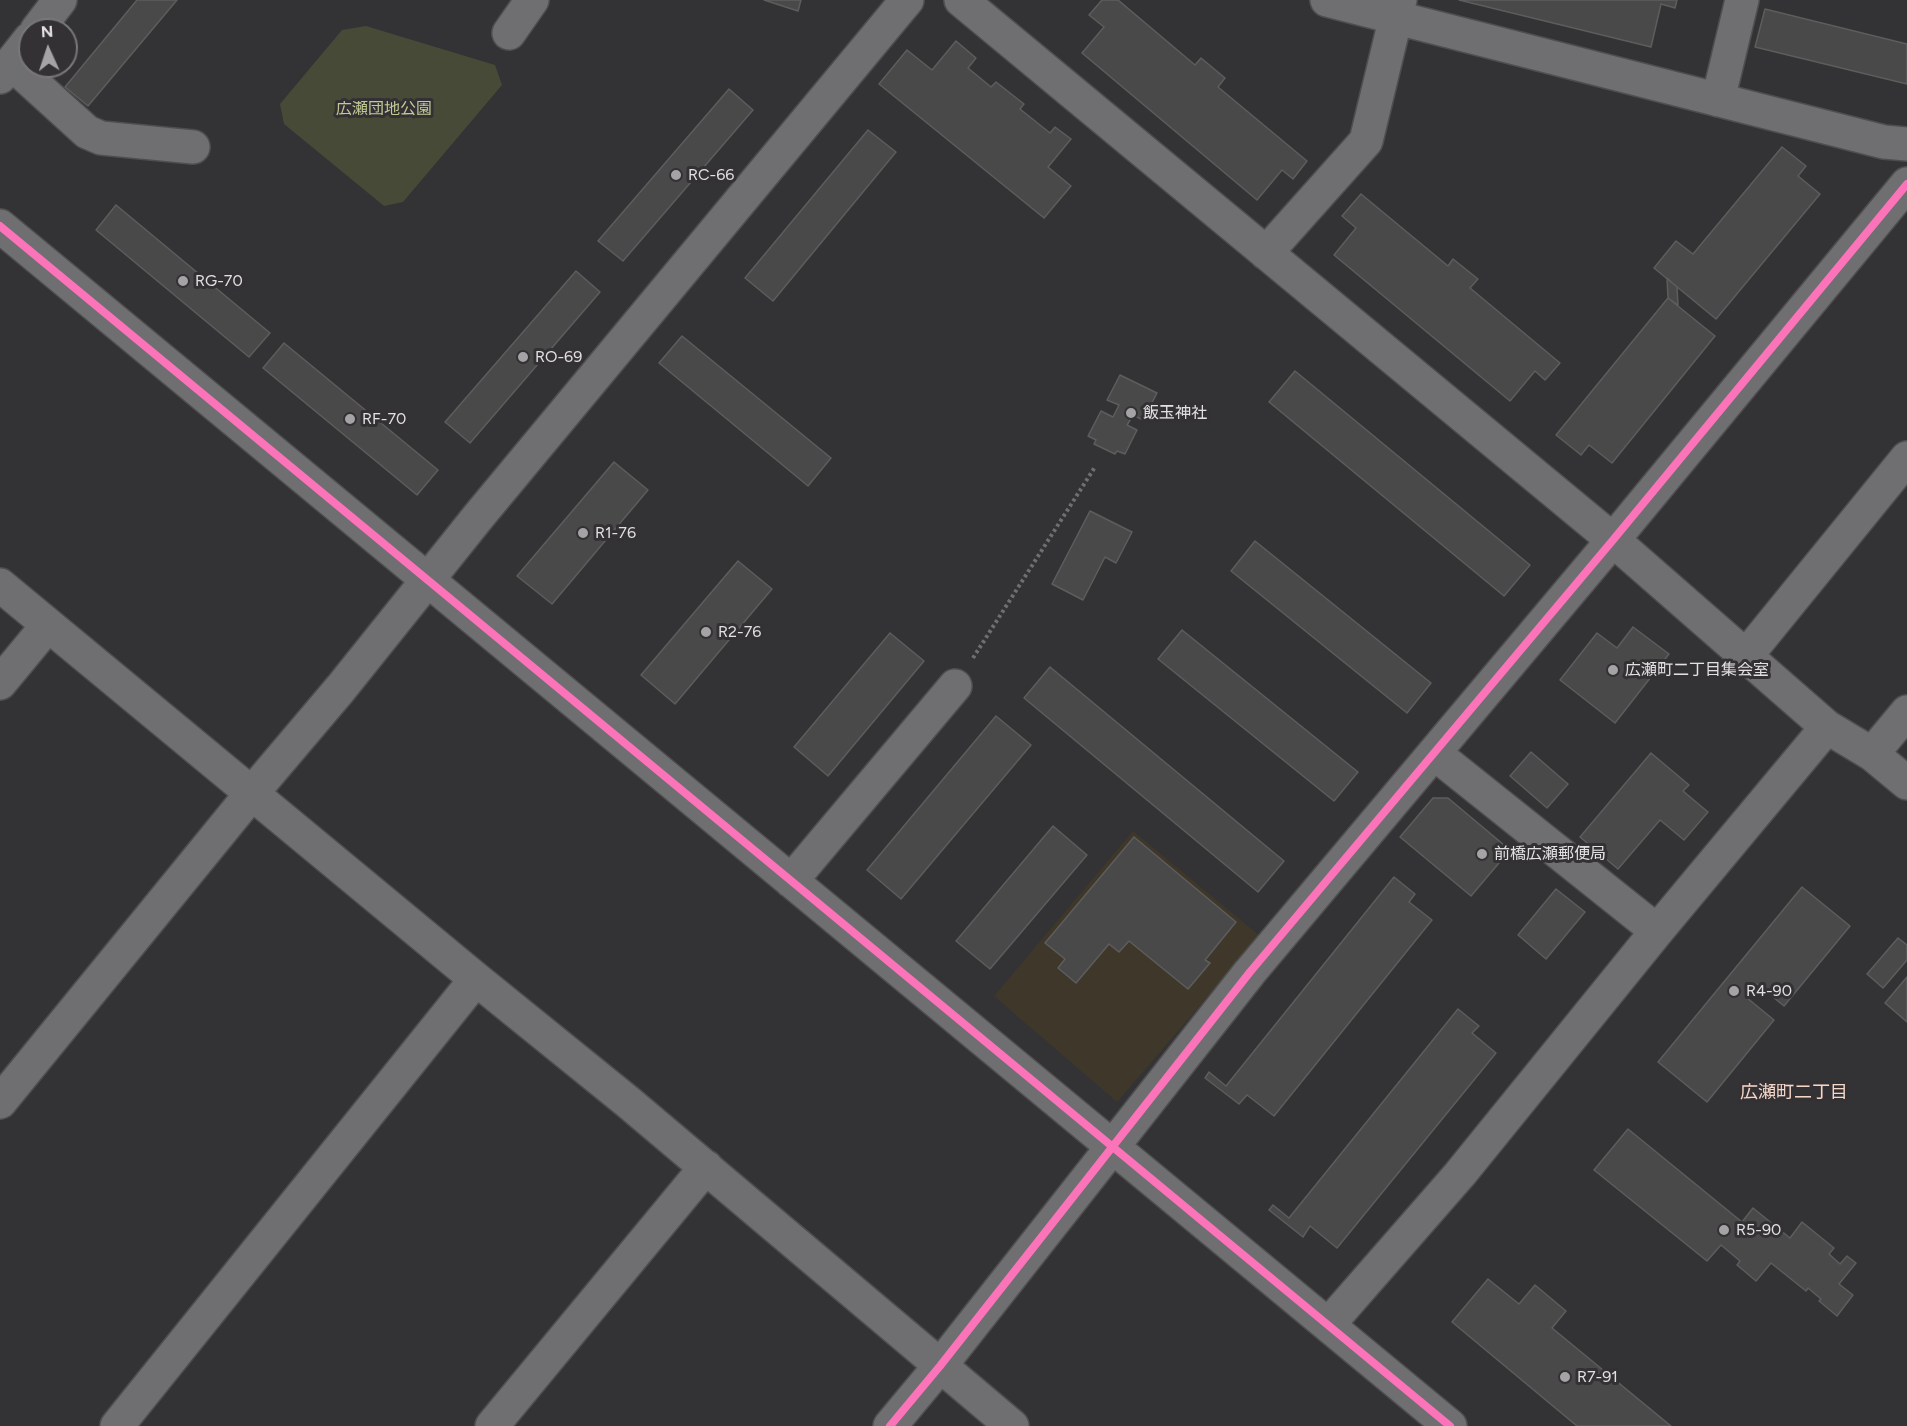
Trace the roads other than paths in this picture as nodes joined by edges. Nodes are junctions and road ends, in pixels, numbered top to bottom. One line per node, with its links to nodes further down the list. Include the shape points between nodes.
1 (60, 0): 8 (street)
2 (532, 0): 9 (street)
3 (907, 0): 19 (street)
4 (962, 0): 16 (street)
5 (1327, 0): 7 (street)
6 (1742, 0): 11 (street)
7 (1398, 9): 11 (street); 16 (street, via 1366,141)
8 (46, 18)
9 (508, 33)
10 (14, 60): 13 (street, via 87,132 101,138)
11 (1718, 100): 12 (street, via 1884,142)
12 (1907, 144)
13 (193, 147)
14 (1907, 184): 18 (street)
15 (0, 226): 19 (street)
16 (1266, 253): 18 (street)
17 (1907, 458): 22 (street)
18 (1613, 540): 22 (street); 27 (street)
19 (428, 580): 30 (street); 31 (street)
20 (0, 585): 21 (street)
21 (48, 625): 23 (street); 30 (street)
22 (1746, 656): 26 (street)
23 (0, 683)
24 (955, 686): 31 (street)
25 (1907, 711): 28 (street)
26 (1827, 727): 28 (street); 32 (street)
27 (1434, 753): 32 (street); 35 (street, via 1250,972)
28 (1872, 754): 29 (street)
29 (1907, 783)
30 (252, 793): 33 (street); 34 (street)
31 (791, 881): 35 (street)
32 (1657, 931): 37 (street, via 1460,1174)
33 (476, 979): 36 (street); 39 (street)
34 (0, 1102)
35 (1112, 1148): 37 (street); 38 (street)
36 (706, 1167): 38 (street); 40 (street)
37 (1328, 1326): 43 (street)
38 (940, 1366): 41 (street); 42 (street)
39 (117, 1426)
40 (492, 1426)
41 (890, 1426)
42 (1012, 1426)
43 (1450, 1426)

